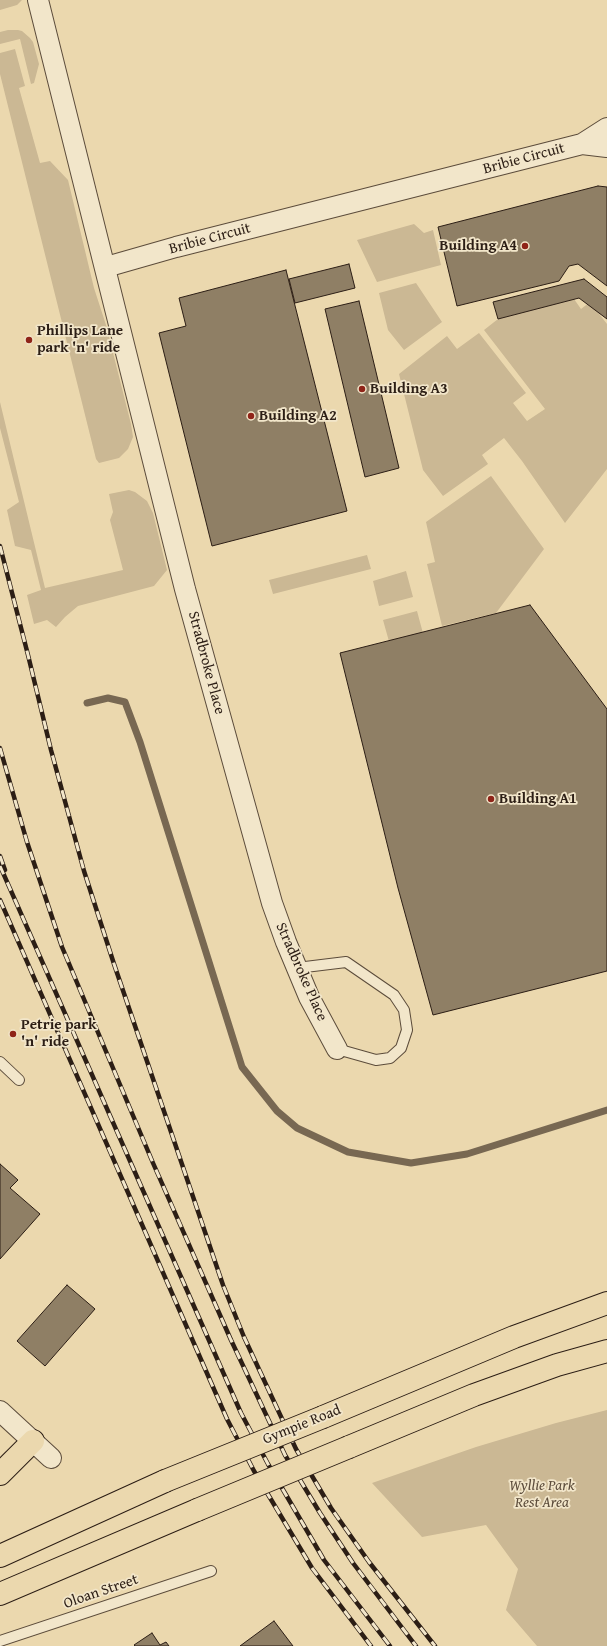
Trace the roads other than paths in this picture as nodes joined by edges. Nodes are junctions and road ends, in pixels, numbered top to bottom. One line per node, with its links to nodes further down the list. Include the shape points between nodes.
1 (38, 0): 5 (street)
2 (607, 128): 3 (street, Bribie Circuit)
3 (582, 144): 4 (street, Bribie Circuit); 5 (street, Bribie Circuit)
4 (607, 147)
5 (106, 267): 6 (street, Stradbroke Place, via 187,596 272,903)
6 (297, 968): 7 (street, Stradbroke Place, via 309,997); 7 (lane, via 346,962 394,995 404,1010 407,1030 401,1048 390,1058 376,1060)
7 (337, 1048)
8 (0, 1062): 9 (lane)
9 (19, 1080)
10 (607, 1304): 16 (highway, Gympie Road, bridge, via 514,1337 165,1481)
11 (607, 1351): 18 (highway, bridge, via 557,1365 474,1395)
12 (0, 1411): 13 (street)
13 (33, 1441): 14 (street); 15 (highway)
14 (51, 1458)
15 (0, 1474)
16 (0, 1556)
17 (211, 1570): 19 (lane, Oloan Street)
18 (0, 1594)
19 (0, 1641)

